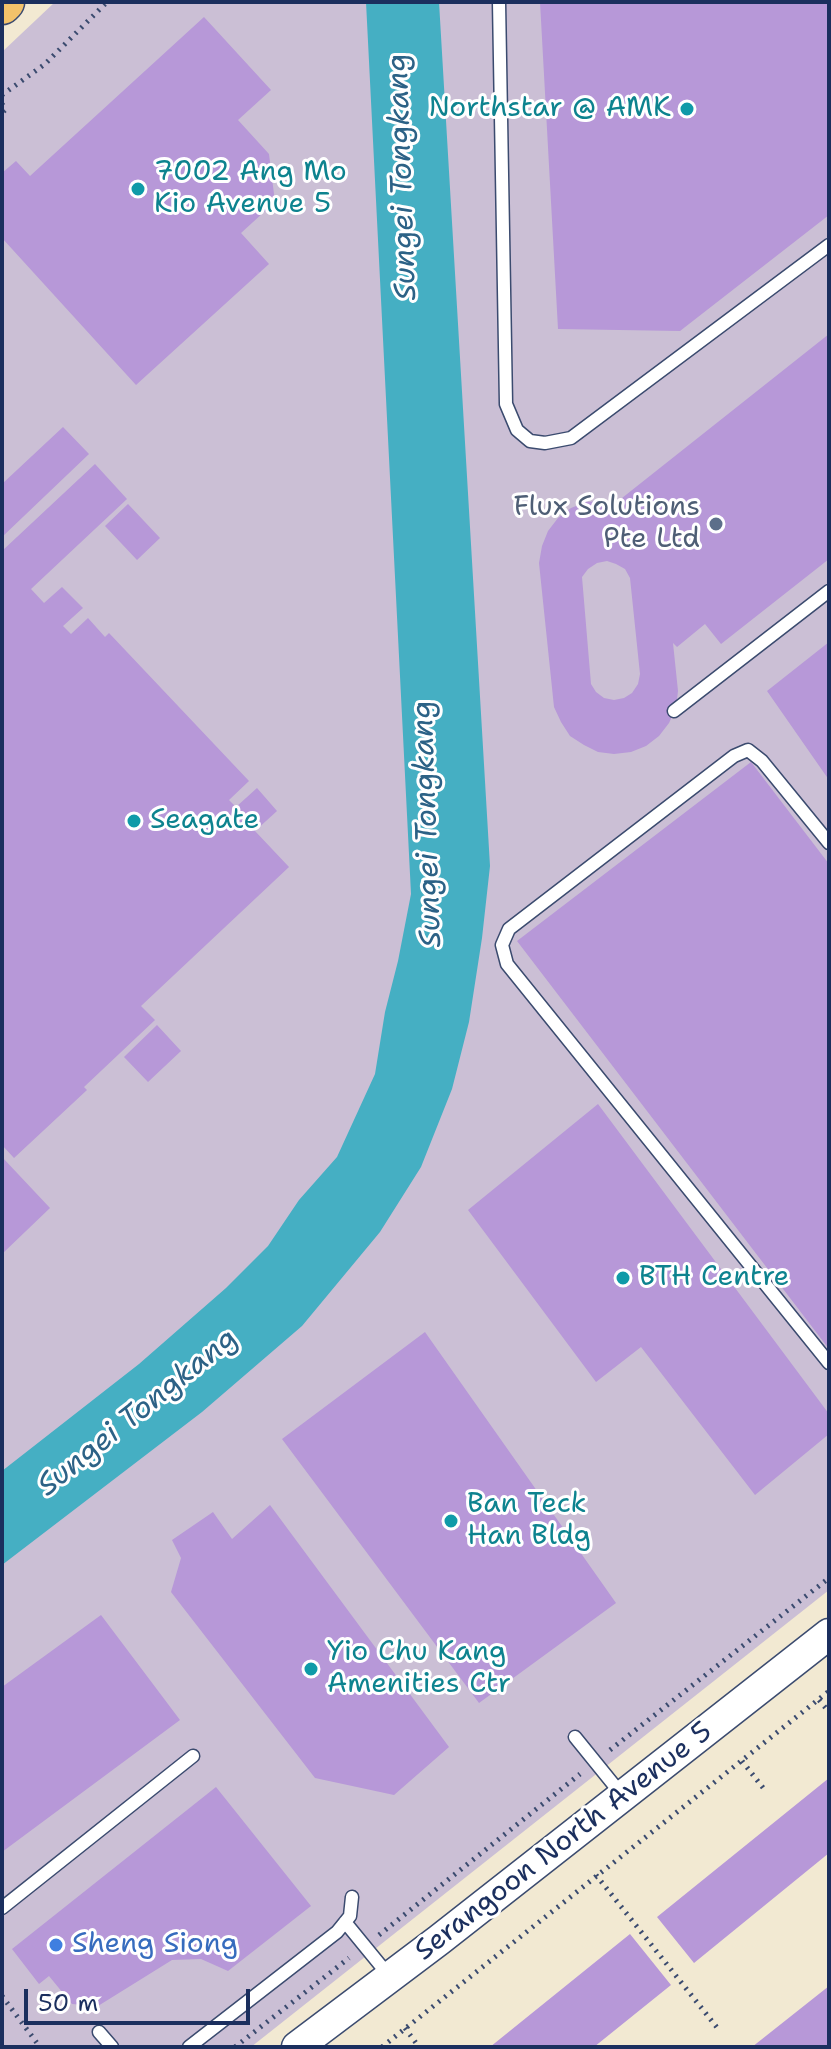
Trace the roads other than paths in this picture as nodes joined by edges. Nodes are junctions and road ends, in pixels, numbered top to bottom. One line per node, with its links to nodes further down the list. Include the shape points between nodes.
1 (499, 2): 2 (lane, via 506,404 517,430 530,441 571,438)
2 (829, 245)
3 (829, 591): 4 (lane)
4 (674, 711)
5 (829, 843): 6 (lane, via 748,750 509,929 502,945 507,964)
6 (829, 1363)
7 (829, 1634): 11 (street, Serangoon North Avenue 5)
8 (829, 1657): 20 (street, Serangoon North Avenue 5)
9 (575, 1737): 11 (lane)
10 (193, 1756): 13 (lane)
11 (622, 1795): 15 (street, Serangoon North Avenue 5)
12 (352, 1897): 14 (lane)
13 (2, 1908)
14 (345, 1922): 15 (lane); 18 (lane)
15 (390, 1977): 19 (street, Serangoon North Avenue 5)
16 (99, 2032): 17 (lane)
17 (112, 2047)
18 (189, 2047)
19 (297, 2047)
20 (332, 2047)

